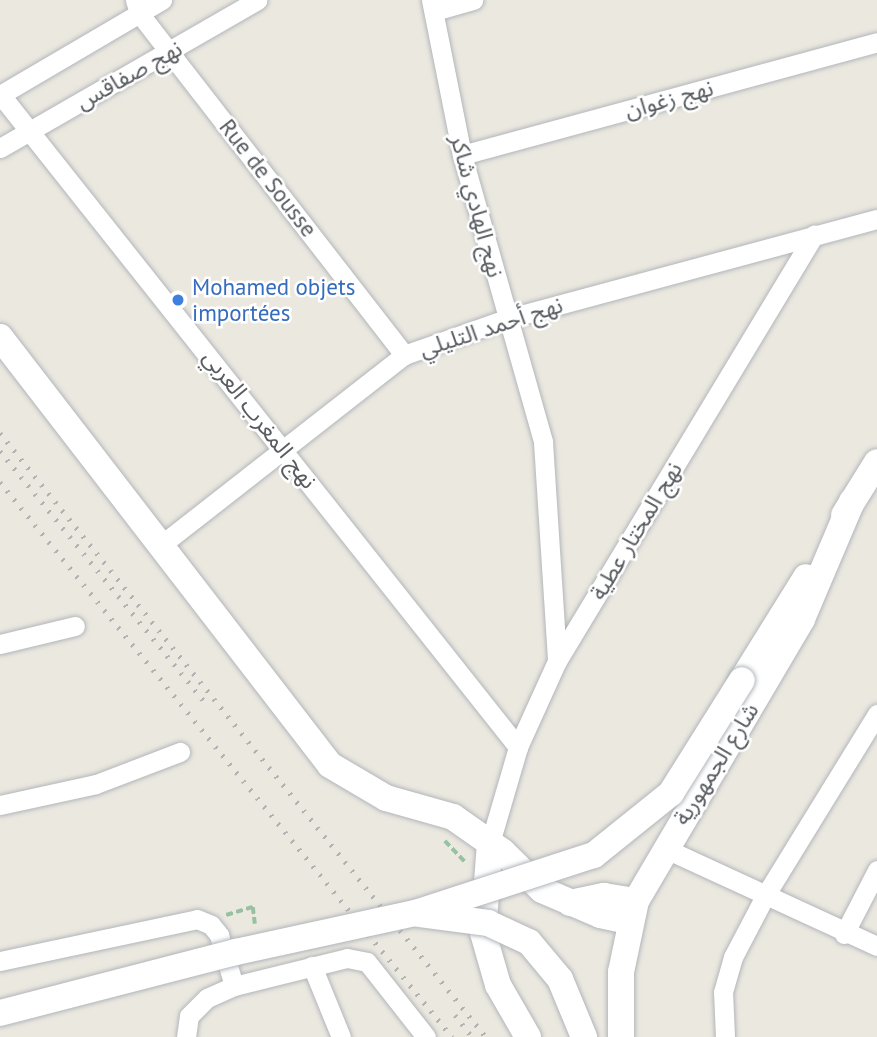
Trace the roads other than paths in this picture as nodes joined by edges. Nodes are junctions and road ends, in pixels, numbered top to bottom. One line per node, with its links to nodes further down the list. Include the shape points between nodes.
1 (162, 0): 4 (street, نهج صفاقس)
2 (257, 0): 7 (street, نهج صفاقس)
3 (473, 0): 5 (street)
4 (137, 6): 7 (street, Rue de Sousse); 8 (street, نهج صفاقس)
5 (432, 6): 11 (street, نهج الهادي شاكر)
6 (877, 42): 11 (street, نهج زغوان)
7 (171, 52): 9 (street, نهج صفاقس); 16 (street, Rue de Sousse)
8 (0, 95): 9 (street, نهج المغرب العربي)
9 (30, 131): 10 (street, نهج صفاقس); 17 (street, نهج المغرب العربي)
10 (0, 148)
11 (462, 155): 14 (street, نهج الهادي شاكر)
12 (877, 219): 13 (street, نهج أحمد التليلي)
13 (814, 234): 14 (street, نهج أحمد التليلي); 23 (street, نهج المختار عطية)
14 (506, 319): 16 (street, نهج أحمد التليلي); 23 (street, نهج الهادي شاكر, via 543,442)
15 (0, 337): 20 (main road)
16 (404, 355): 17 (street, نهج أحمد التليلي)
17 (283, 448): 20 (street, نهج أحمد التليلي); 25 (street, نهج المغرب العربي)
18 (877, 461): 19 (main road)
19 (852, 501): 29 (main road, شارع الجمهورية, via 802,619); 33 (main road, bridge, via 671,793 594,855)
20 (161, 545): 28 (main road, via 330,765 386,798 453,817)
21 (75, 626): 22 (street)
22 (0, 644)
23 (557, 660): 25 (street, نهج المختار عطية)
24 (877, 714): 31 (street)
25 (518, 747): 28 (street, نهج المختار عطية)
26 (180, 752): 27 (street, via 96,784)
27 (0, 805)
28 (490, 842): 32 (main road, via 542,890 570,903); 43 (main road, via 483,933 498,985)
29 (664, 848): 31 (street); 32 (main road, شارع الجمهورية)
30 (877, 870): 34 (street)
31 (765, 896): 34 (street); 46 (street, via 726,978)
32 (632, 911): 45 (main road, شارع الجمهورية, via 619,993)
33 (415, 913): 39 (main road, bridge, via 236,952); 44 (main road, bridge, via 488,923 529,942 560,979)
34 (844, 934): 35 (street)
35 (877, 946)
36 (0, 961): 38 (street, via 204,920 219,935)
37 (312, 966): 38 (street); 41 (street); 42 (street, via 347,958 367,962)
38 (234, 986): 40 (street, via 207,998 189,1016)
39 (0, 1013)
40 (186, 1036)
41 (341, 1037)
42 (426, 1037)
43 (528, 1037)
44 (584, 1037)
45 (621, 1037)
46 (725, 1037)

